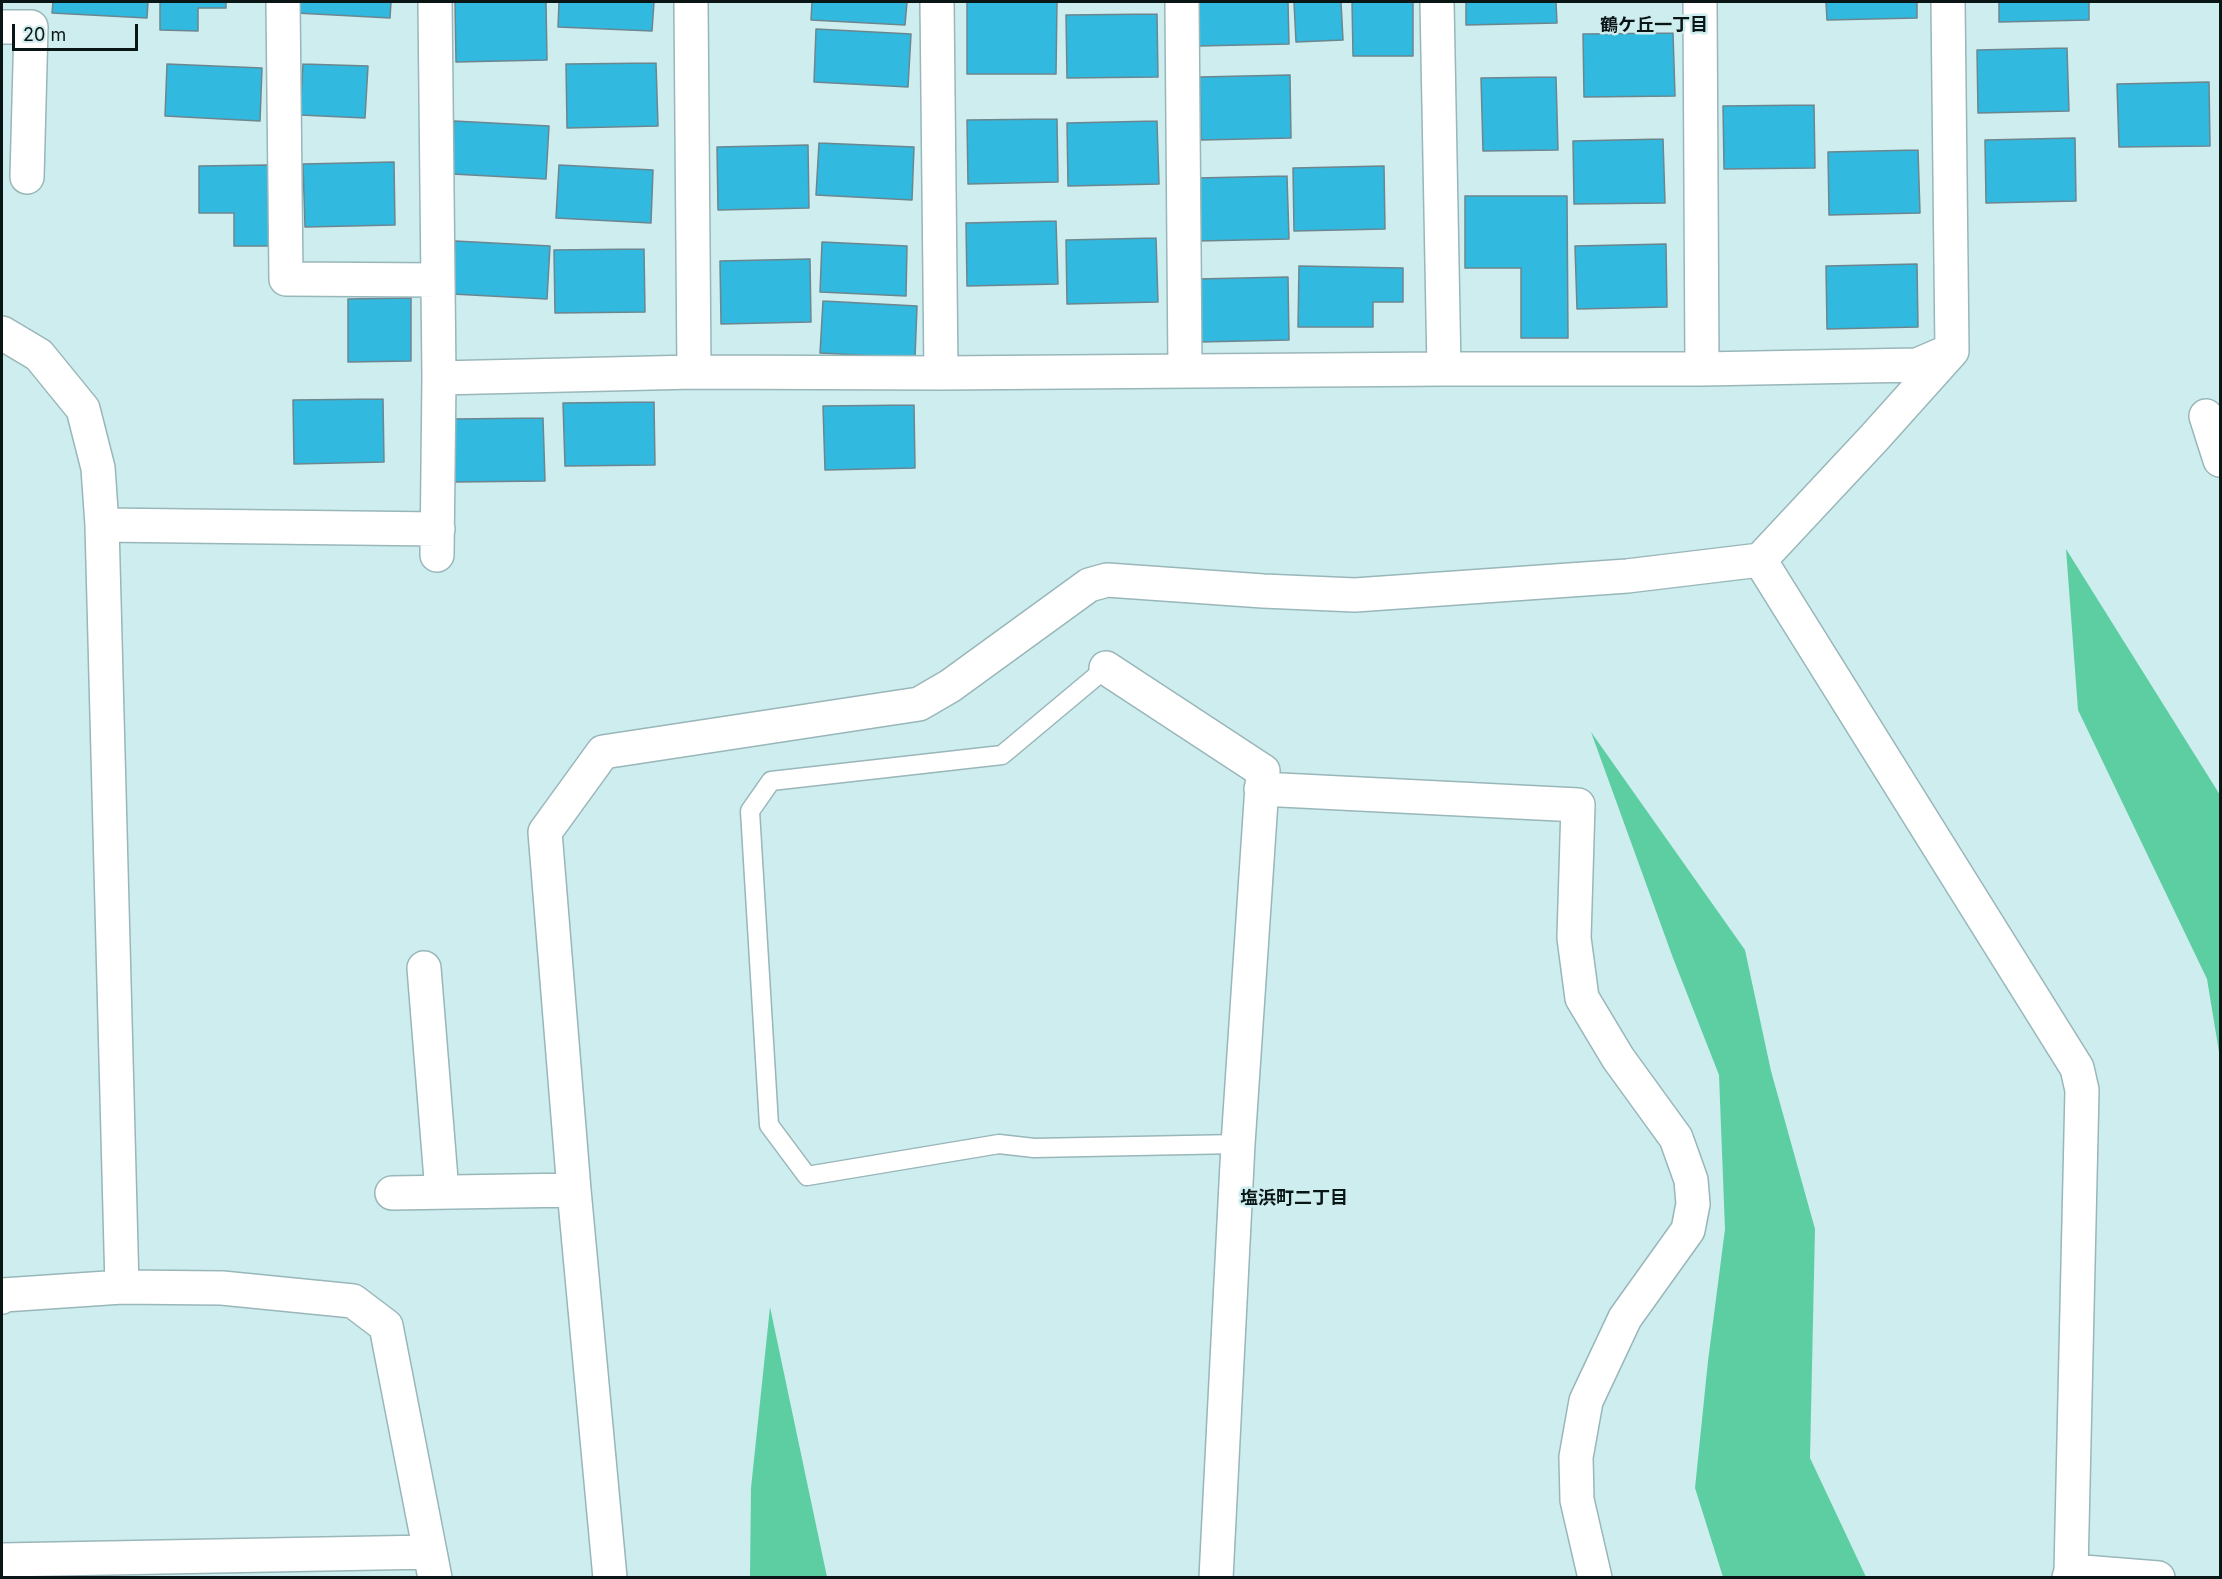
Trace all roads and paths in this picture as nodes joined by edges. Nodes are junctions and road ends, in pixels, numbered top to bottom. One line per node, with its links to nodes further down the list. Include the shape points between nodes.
1 (283, 2): 11 (street, via 286,279)
2 (435, 2): 11 (street)
3 (691, 2): 17 (street)
4 (937, 2): 18 (street)
5 (1182, 2): 16 (street)
6 (1437, 2): 14 (street)
7 (1700, 2): 15 (street)
8 (1948, 2): 13 (street)
9 (2, 27): 10 (street, via 31,27)
10 (27, 177)
11 (438, 280): 19 (street)
12 (2, 333): 22 (street, via 39,355 83,409 98,468)
13 (1952, 351): 15 (street, via 1917,365); 23 (street)
14 (1444, 369): 15 (street); 16 (street)
15 (1702, 369)
16 (1185, 371): 18 (street)
17 (694, 372): 18 (street); 19 (street)
18 (941, 373)
19 (439, 378): 22 (street, via 438,542)
20 (2206, 416): 21 (street)
21 (2220, 460)
22 (102, 525): 31 (street)
23 (1760, 560): 28 (street, via 1627,576 1355,595 1107,580 1089,585 950,686 919,704 603,752 545,832); 35 (street, via 2078,1068 2082,1090)
24 (1106, 668): 25 (street, via 1263,771); 27 (lane, via 1002,755 771,781 750,811 770,1125 807,1176 999,1144 1034,1148)
25 (1261, 789): 27 (street); 38 (street, via 1578,805 1574,938 1582,998 1618,1058 1676,1138 1691,1180 1693,1204 1688,1230 1625,1318 1586,1401 1576,1457 1577,1500)
26 (424, 968): 29 (street)
27 (1238, 1144): 37 (street)
28 (574, 1190): 29 (street); 36 (street)
29 (442, 1192): 30 (street)
30 (392, 1193)
31 (122, 1287): 32 (street); 34 (street, via 222,1288 353,1301 386,1326)
32 (2, 1297)
33 (2, 1560): 34 (street)
34 (433, 1565)
35 (2070, 1574): 39 (street)
36 (610, 1578)
37 (1216, 1578)
38 (1595, 1578)
39 (2158, 1578)

